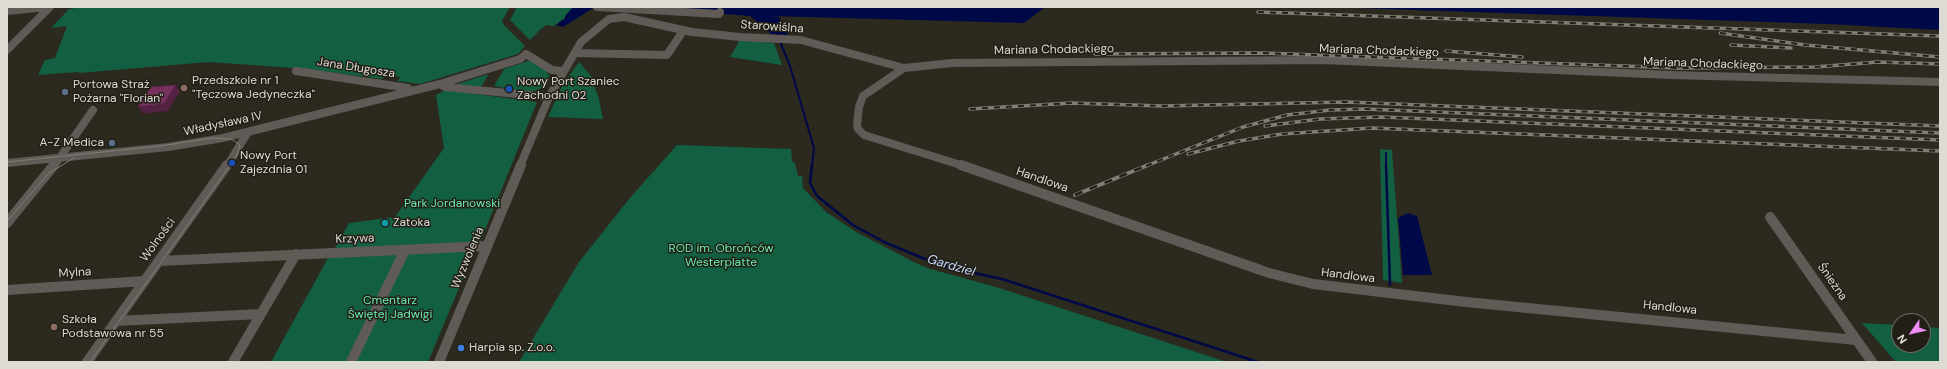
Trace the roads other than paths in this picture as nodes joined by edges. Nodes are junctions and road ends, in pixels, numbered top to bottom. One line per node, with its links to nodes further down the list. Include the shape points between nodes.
1 (597, 7): 4 (street, via 719,14)
2 (48, 8): 3 (street); 6 (street)
3 (7, 11)
4 (720, 12)
5 (683, 31): 7 (street, via 667,55); 7 (street, Starowiślna, via 616,17 609,19 587,36); 8 (street, Starowiślna, via 789,38)
6 (7, 50)
7 (575, 53): 10 (street, Starowiślna)
8 (904, 68): 11 (street, Mariana Chodackiego, via 952,64 1323,60 1671,75); 17 (street, Mariana Chodackiego, via 864,96 859,107 857,124)
9 (296, 71): 13 (street, Jana Długosza, via 408,88)
10 (564, 71): 12 (street, Władysława IV, via 552,70 526,54 520,59); 14 (street)
11 (1940, 82)
12 (440, 84): 13 (street, Władysława IV); 14 (street, Władysława IV, via 445,87)
13 (409, 92): 16 (street, Władysława IV)
14 (549, 97): 22 (street, Wyzwolenia)
15 (93, 110): 18 (street)
16 (248, 132): 18 (street, Władysława IV, via 176,146); 25 (street, Wolności)
17 (860, 132): 30 (street, Handlowa, via 1269,273 1313,284 1466,302)
18 (58, 158): 19 (street, Władysława IV); 21 (street, via 46,177)
19 (7, 163)
20 (1770, 217): 30 (street, Śnieżna)
21 (7, 223)
22 (487, 246): 23 (street, Krzywa); 34 (street, Wyzwolenia)
23 (404, 250): 24 (street, Krzywa); 33 (street)
24 (296, 254): 25 (street, Krzywa); 28 (street)
25 (159, 261): 26 (street, Wolności)
26 (145, 281): 27 (street, Mylna); 29 (street, Wolności)
27 (7, 290)
28 (261, 314): 29 (street); 32 (street)
29 (116, 321): 31 (street, Wolności)
30 (1856, 340): 35 (street, Śnieżna)
31 (87, 362)
32 (233, 362)
33 (351, 362)
34 (439, 362)
35 (1872, 362)

